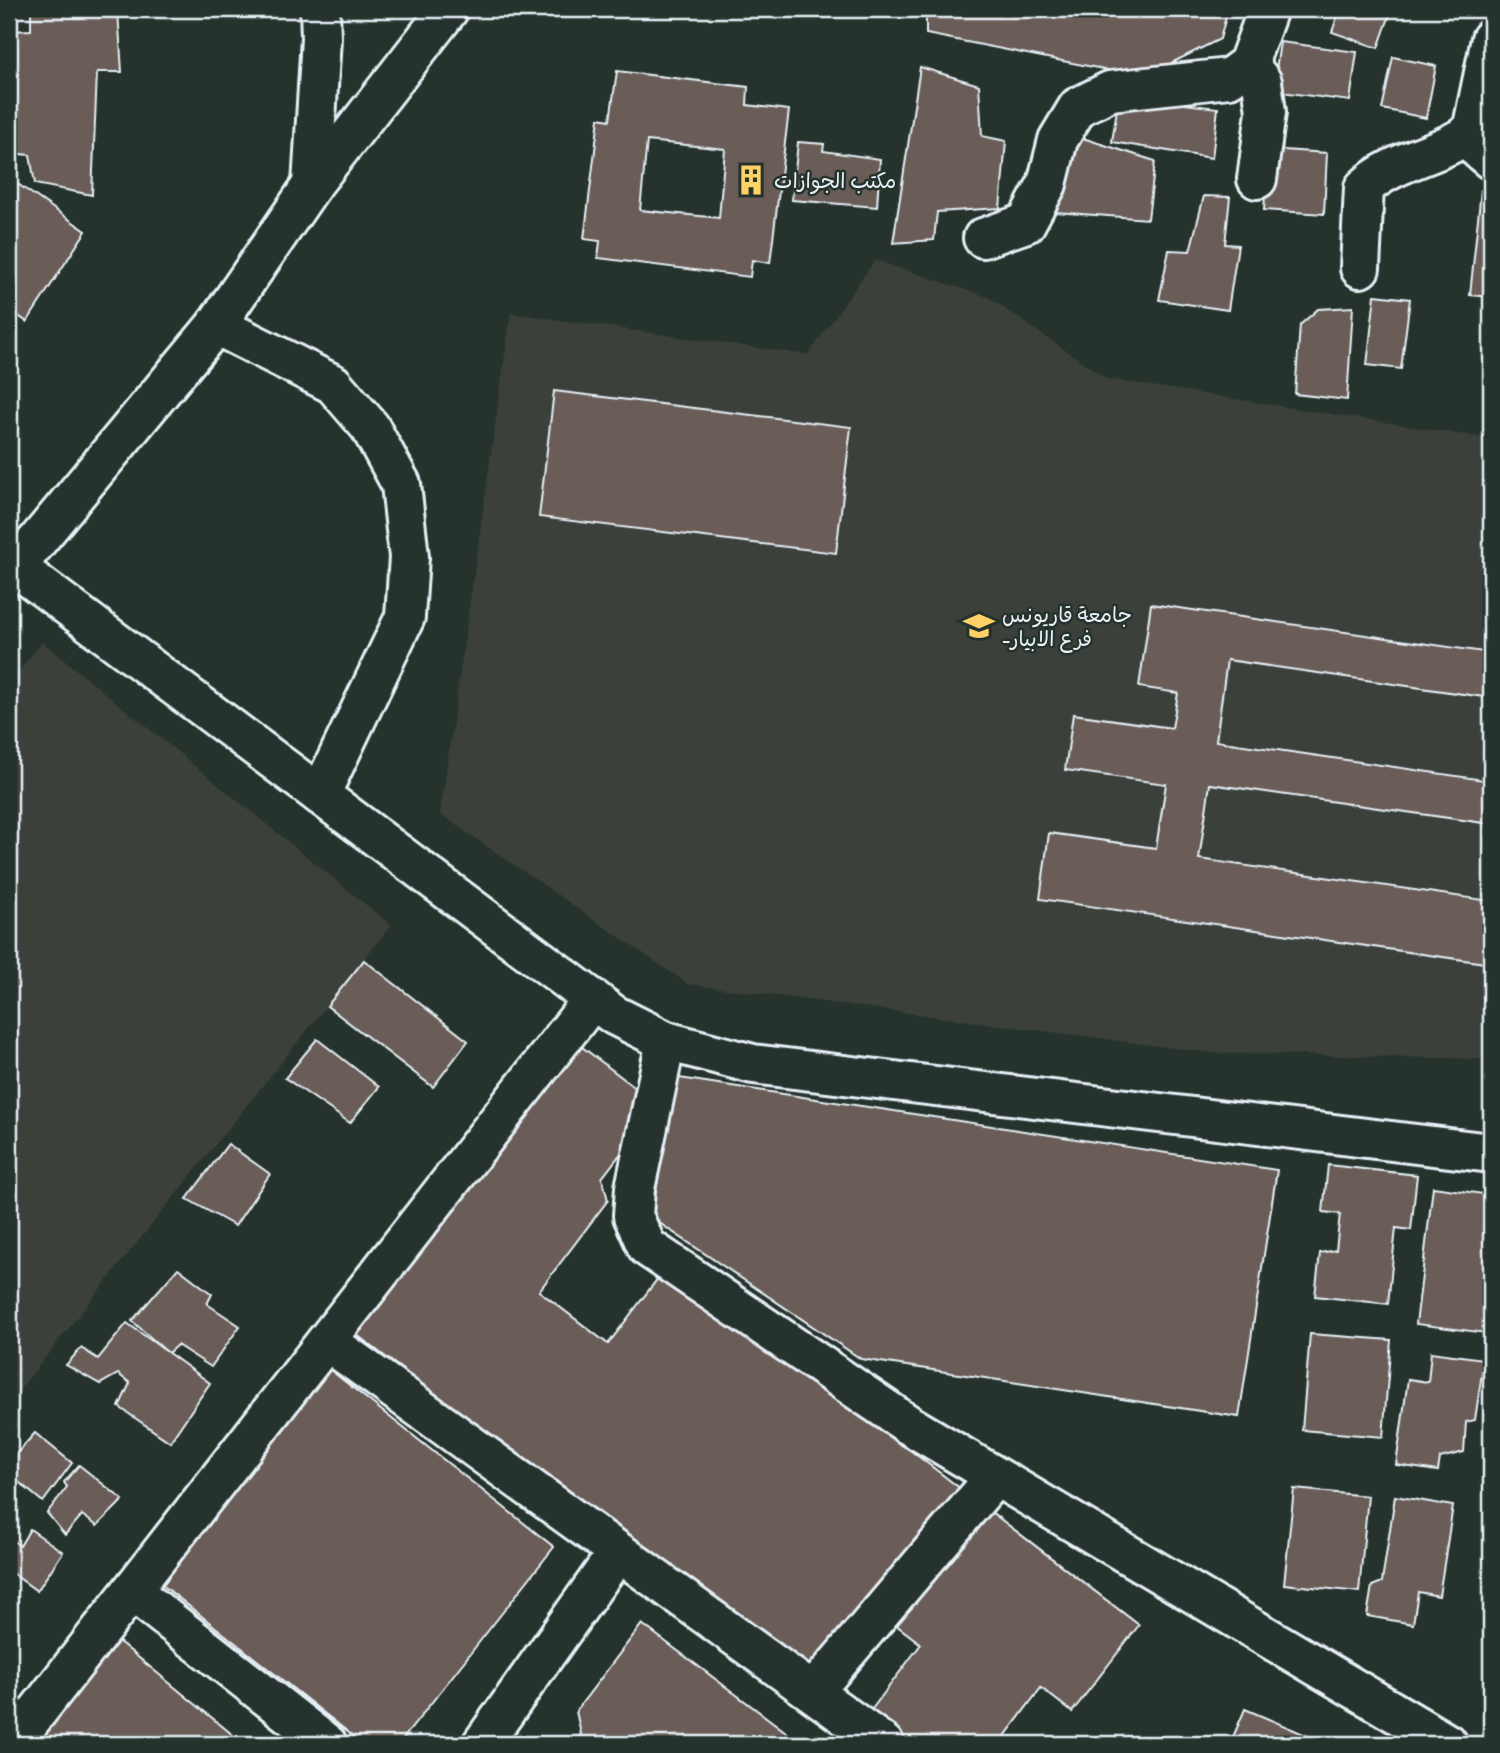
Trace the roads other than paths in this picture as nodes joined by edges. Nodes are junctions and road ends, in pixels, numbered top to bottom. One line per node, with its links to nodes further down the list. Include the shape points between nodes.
1 (320, 9): 8 (street)
2 (449, 9): 8 (street)
3 (1268, 9): 5 (street)
4 (1491, 39): 6 (street)
5 (1248, 64): 7 (street, via 1262,82 1266,112); 9 (street, via 1229,78 1110,91 1079,107 1058,140 1047,184 1026,223)
6 (1482, 146): 10 (street, via 1455,144 1378,174 1364,188)
7 (1257, 179)
8 (312, 185): 11 (street)
9 (983, 238)
10 (1360, 268)
11 (216, 325): 12 (street); 13 (street, via 333,384 370,427 401,484 409,557 405,617)
12 (11, 568): 13 (street)
13 (320, 795): 14 (street)
14 (593, 999): 15 (street); 17 (street)
15 (666, 1041): 16 (street, via 753,1064); 18 (street, via 635,1188 633,1216 647,1247 909,1425)
16 (1491, 1153)
17 (327, 1341): 19 (street); 20 (street)
18 (995, 1477): 21 (street); 26 (street)
19 (618, 1552): 21 (street); 24 (street)
20 (132, 1591): 22 (street); 23 (street)
21 (813, 1692): 25 (street)
22 (12, 1744)
23 (327, 1744)
24 (482, 1744)
25 (884, 1744)
26 (1448, 1744)

